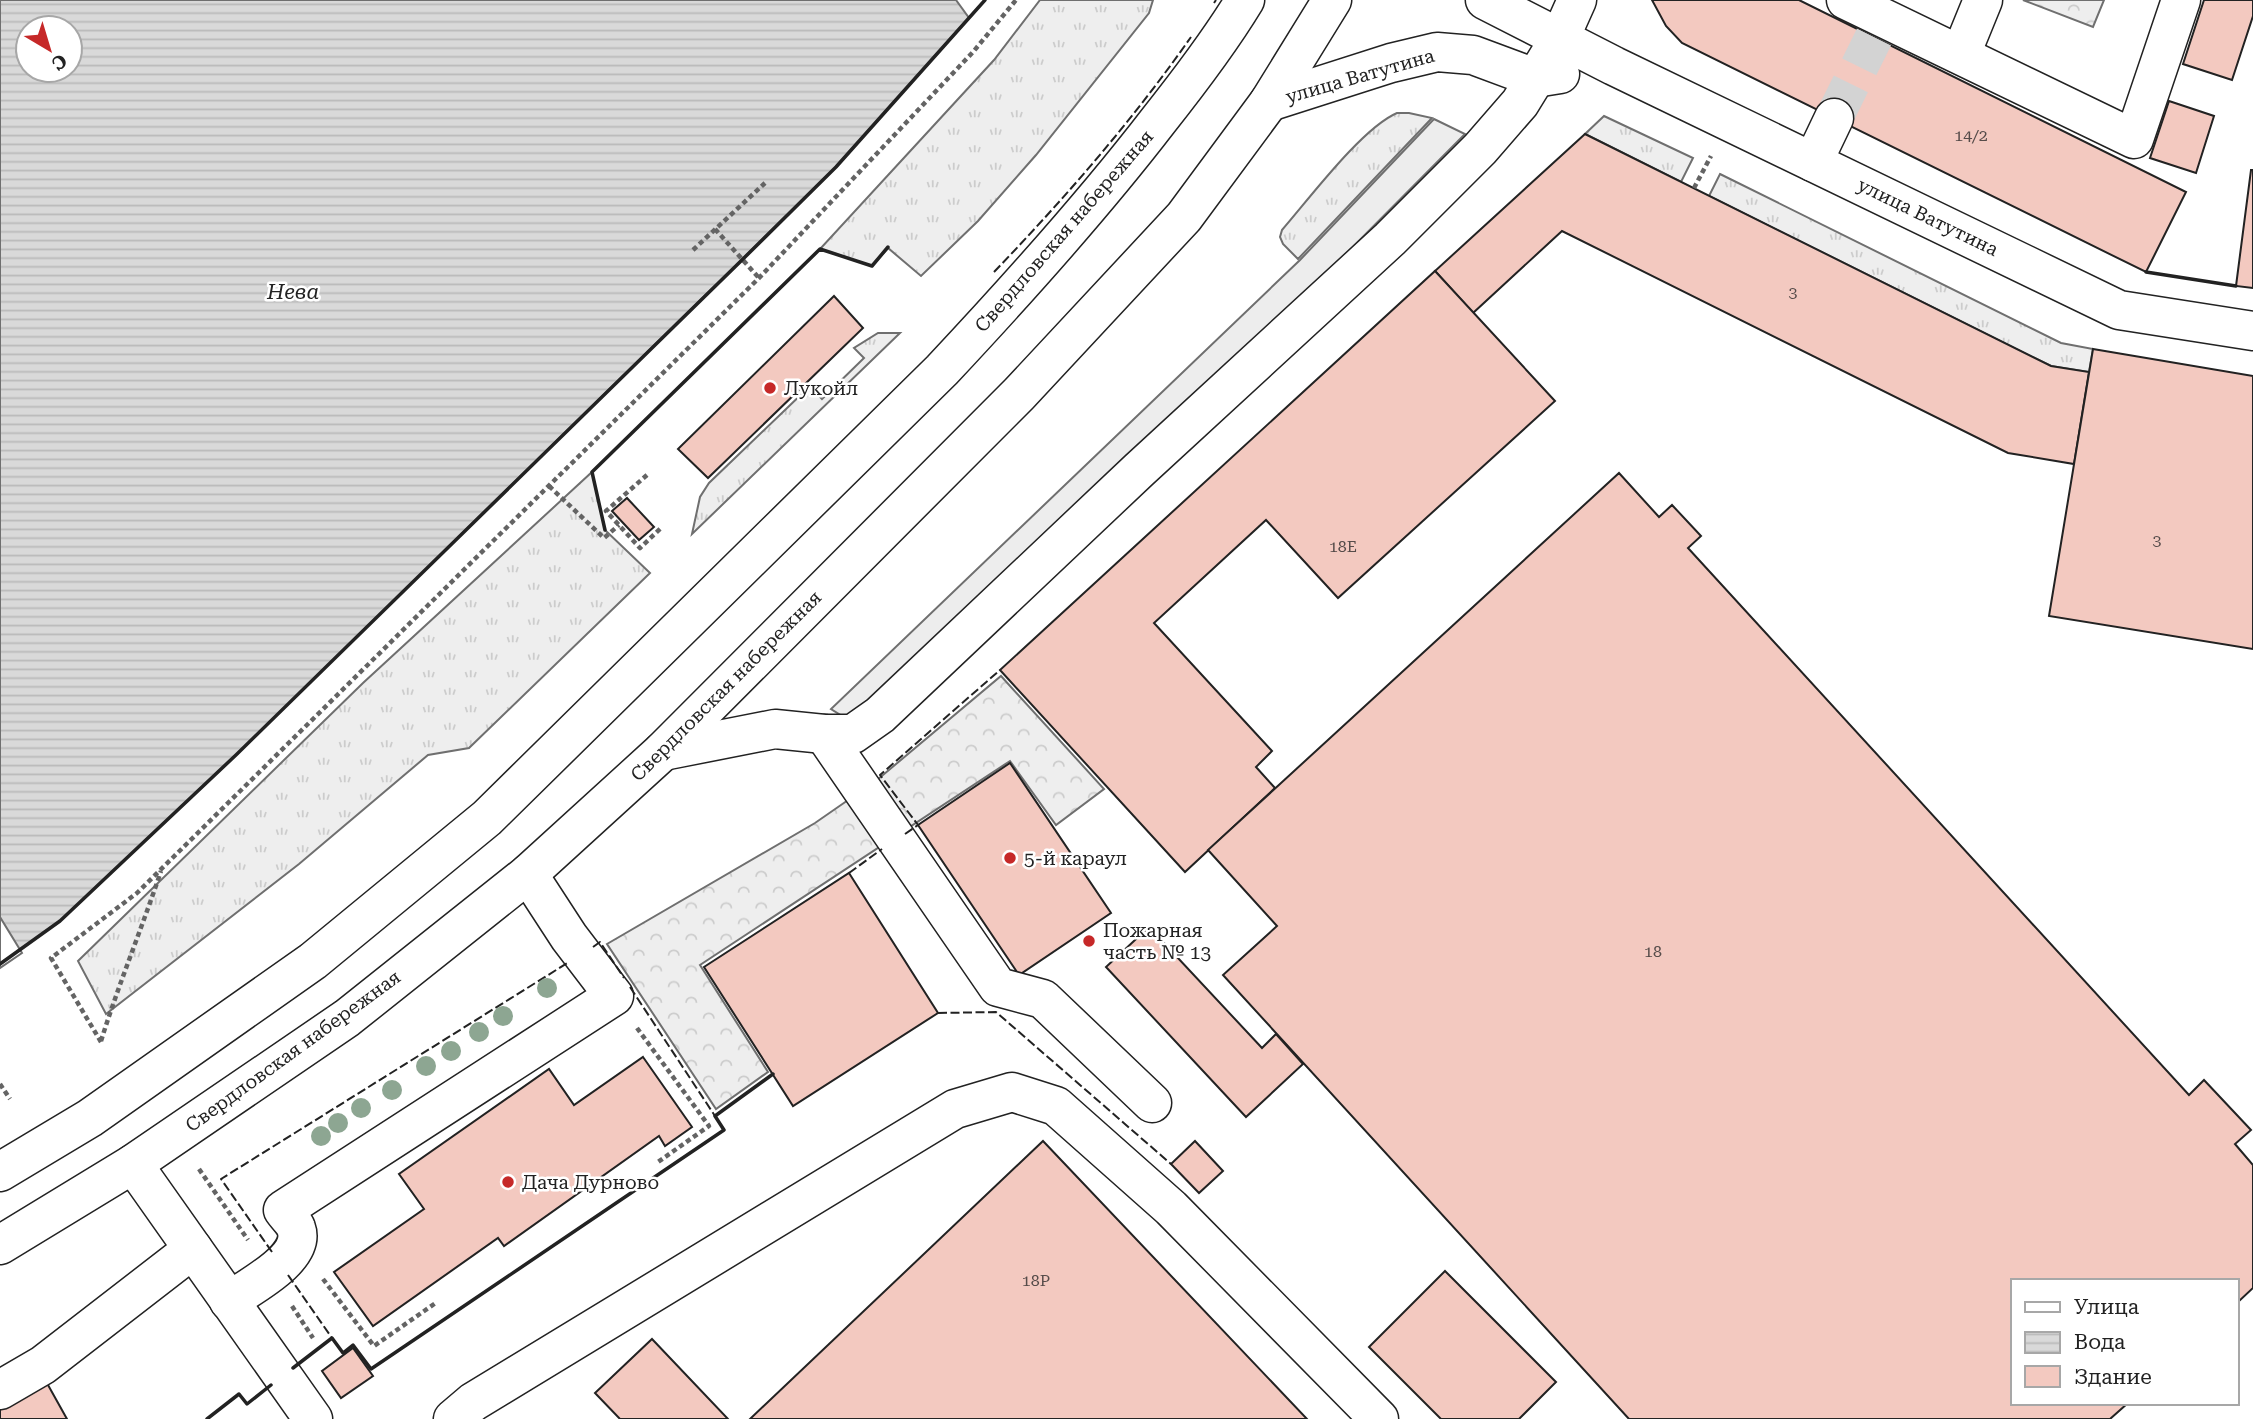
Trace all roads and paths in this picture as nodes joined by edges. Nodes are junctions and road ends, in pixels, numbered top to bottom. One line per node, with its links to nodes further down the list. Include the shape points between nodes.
1 (1016, 0): 21 (path)
2 (1245, 0): 37 (main road, Свердловская набережная, via 1217,45 1111,183 1003,305 487,818 313,961 90,1118)
3 (1332, 0): 13 (main road, Свердловская набережная)
4 (1485, 0): 9 (main road, улица Ватутина)
5 (1577, 0): 9 (main road)
6 (1846, 0): 10 (main road, via 1879,28)
7 (1983, 0): 10 (main road)
8 (2181, 0): 10 (main road, via 2134,139)
9 (1560, 37): 11 (main road, улица Ватутина); 12 (main road)
10 (1961, 54)
11 (1614, 66): 12 (main road, улица Ватутина); 16 (main road, улица Ватутина)
12 (1535, 78): 13 (main road, улица Ватутина, via 1473,55 1437,52); 27 (main road, via 1480,149 1390,239 880,715 853,734)
13 (1269, 102): 28 (main road, Свердловская набережная, via 1184,217 1019,394)
14 (1834, 118): 16 (main road)
15 (1711, 156): 18 (path)
16 (1813, 162): 22 (main road, улица Ватутина, via 2119,310)
17 (765, 183): 19 (path)
18 (1694, 188)
19 (715, 229): 20 (path); 21 (path)
20 (693, 250)
21 (759, 278): 24 (path)
22 (2253, 331)
23 (647, 475): 25 (path, via 606,511)
24 (549, 486): 25 (path, via 604,538); 29 (path)
25 (619, 525): 26 (path, via 640,548)
26 (662, 527)
27 (824, 734): 28 (main road, via 775,729); 34 (main road, via 998,987 1043,999)
28 (663, 751): 30 (main road, Свердловская набережная)
29 (162, 869): 29 (path, via 116,993 101,1042 51,958)
30 (528, 874): 31 (main road); 36 (main road, Свердловская набережная, via 347,1018)
31 (614, 996): 35 (path, via 709,1126); 39 (main road, via 283,1210 296,1229)
32 (0, 1084): 33 (path)
33 (10, 1099)
34 (1152, 1103)
35 (658, 1162)
36 (133, 1164): 38 (main road, Свердловская набережная); 40 (main road)
37 (0, 1172)
38 (0, 1245)
39 (297, 1245): 41 (main road, via 288,1258); 42 (path, via 374,1346)
40 (193, 1249): 41 (main road); 43 (main road, via 43,1365)
41 (229, 1301): 45 (main road)
42 (437, 1302)
43 (0, 1390)
44 (472, 1413): 46 (main road, via 955,1109 1012,1092 1056,1106 1171,1208)
45 (313, 1419)
46 (1379, 1419)

